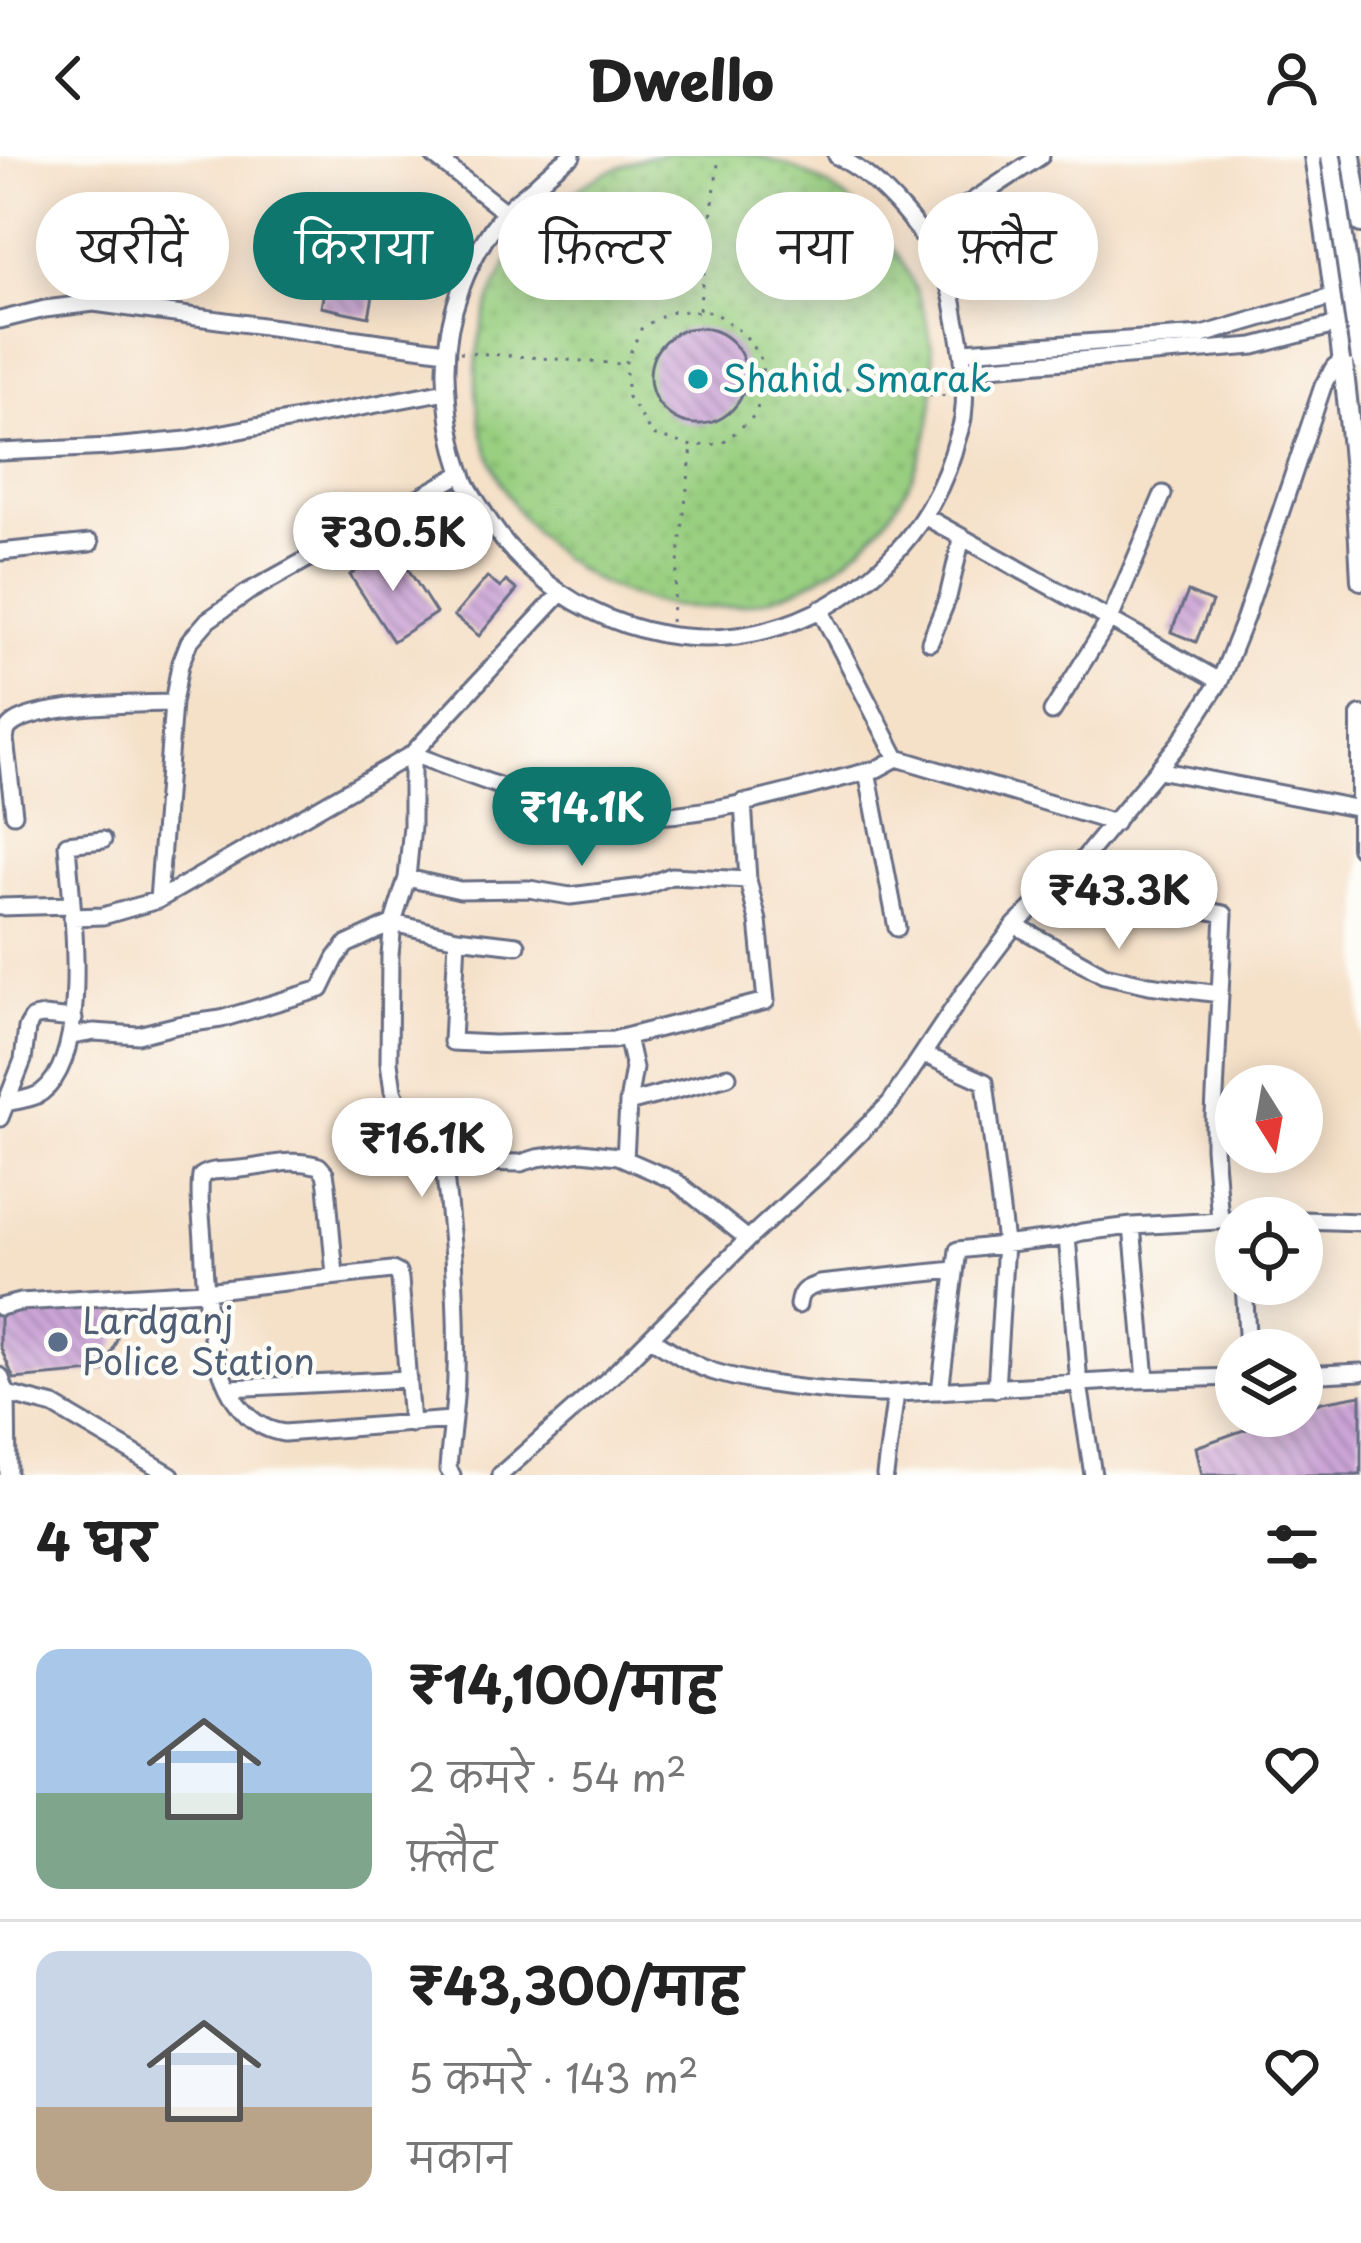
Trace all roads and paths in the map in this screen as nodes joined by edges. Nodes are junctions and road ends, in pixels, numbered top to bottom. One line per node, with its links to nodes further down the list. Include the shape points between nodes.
1 (434, 156): 11 (street)
2 (572, 156): 9 (street)
3 (719, 156): 18 (path)
4 (837, 156): 14 (street)
5 (1041, 156): 10 (street)
6 (1314, 156): 16 (main road)
7 (1331, 156): 24 (main road, bridge)
8 (1351, 156): 13 (main road)
9 (528, 192)
10 (986, 192)
11 (498, 206)
12 (498, 222): 22 (street, via 456,301)
13 (1361, 223)
14 (918, 230)
15 (1361, 281): 16 (main road)
16 (1335, 296): 21 (main road); 23 (street, via 1202,335)
17 (952, 300): 23 (street)
18 (699, 311): 25 (path, via 673,311 642,327); 27 (path, via 745,334)
19 (1361, 314): 21 (main road)
20 (0, 320): 22 (street, via 94,304)
21 (1339, 324): 24 (main road); 26 (street, via 1254,346)
22 (446, 351): 25 (path); 28 (street)
23 (964, 351): 26 (street)
24 (1355, 357): 38 (main road); 44 (street, via 1334,367 1323,386)
25 (625, 364): 30 (path, via 628,397 652,434)
26 (965, 369): 29 (street)
27 (766, 383): 29 (path); 30 (path, via 755,415 722,444)
28 (446, 392): 31 (street, via 188,440); 32 (street)
29 (964, 396): 34 (street, via 943,485)
30 (692, 446): 42 (path)
31 (0, 452)
32 (463, 473): 39 (street, via 499,538); 45 (street, via 208,620 189,642)
33 (1162, 494): 41 (street)
34 (924, 516): 35 (street); 40 (street, via 860,587)
35 (962, 537): 41 (street); 43 (street)
36 (90, 543): 37 (street)
37 (0, 552)
38 (1361, 580)
39 (560, 593): 42 (street, via 605,618); 49 (street)
40 (820, 609): 42 (street, via 736,636); 50 (street)
41 (1110, 620): 44 (street); 46 (street)
42 (669, 635)
43 (930, 642)
44 (1220, 681): 51 (street)
45 (173, 703): 48 (street, via 69,709); 62 (street)
46 (1052, 712)
47 (1361, 716): 54 (main road)
48 (7, 723): 55 (street)
49 (412, 754): 53 (street, via 527,796 616,815 685,815); 60 (street); 62 (street)
50 (897, 758): 52 (street); 56 (street)
51 (1158, 770): 54 (street); 56 (street)
52 (867, 771): 53 (street); 67 (street)
53 (742, 802): 61 (street)
54 (1360, 809): 58 (main road)
55 (14, 814)
56 (1115, 823): 59 (street)
57 (103, 839): 64 (street, via 67,844)
58 (1361, 847)
59 (1084, 858): 66 (street); 70 (street, via 1131,895 1224,914)
60 (407, 878): 61 (street, via 460,890 570,896 671,876); 65 (street)
61 (748, 880): 72 (street, via 766,1001)
62 (158, 900): 64 (street, via 103,916)
63 (0, 907): 64 (street)
64 (72, 911): 71 (street)
65 (393, 923): 68 (street); 71 (street, via 346,945 321,989 138,1035); 78 (street, via 393,1090)
66 (1015, 926): 70 (street, via 1104,975); 73 (street)
67 (897, 928)
68 (457, 938): 69 (street); 72 (street, via 452,1042)
69 (517, 945)
70 (1220, 994): 79 (street, via 1214,1148)
71 (72, 1028): 76 (street, via 45,1090); 76 (street, via 33,1018)
72 (627, 1037): 75 (street, via 634,1068)
73 (923, 1054): 85 (street, via 890,1102); 86 (street, via 986,1082)
74 (728, 1076): 75 (street)
75 (628, 1102): 77 (street)
76 (3, 1110)
77 (625, 1159): 78 (street, via 582,1152 521,1163); 85 (street, via 676,1181)
78 (428, 1160): 105 (street, via 445,1176 452,1232)
79 (1224, 1197)
80 (1215, 1221): 83 (street)
81 (1323, 1221): 82 (street)
82 (1361, 1222)
83 (1132, 1226): 84 (street); 98 (street)
84 (1067, 1236): 86 (street); 99 (street)
85 (748, 1239): 92 (street)
86 (1005, 1243): 87 (street, via 958,1250); 101 (street)
87 (954, 1270): 90 (street, via 819,1284 804,1289); 102 (street)
88 (335, 1275): 89 (street); 89 (street, via 325,1173 310,1163 270,1163 201,1176); 97 (street, via 398,1274)
89 (205, 1291): 91 (street); 100 (street)
90 (798, 1305)
91 (0, 1307)
92 (651, 1338): 104 (street, via 721,1374); 110 (street)
93 (1361, 1372): 94 (street)
94 (1323, 1374)
95 (0, 1376): 103 (street)
96 (1215, 1377): 98 (street)
97 (408, 1379): 100 (street); 106 (street)
98 (1147, 1379): 99 (street)
99 (1079, 1384): 101 (street); 112 (street)
100 (229, 1388): 106 (street, via 269,1431)
101 (996, 1389): 102 (street)
102 (940, 1391): 104 (street)
103 (8, 1394): 107 (street); 108 (street, via 54,1406)
104 (896, 1394): 111 (street)
105 (452, 1420): 106 (street); 109 (street)
106 (411, 1424)
107 (8, 1475)
108 (171, 1475)
109 (452, 1475)
110 (500, 1475)
111 (885, 1475)
112 (1093, 1475)

